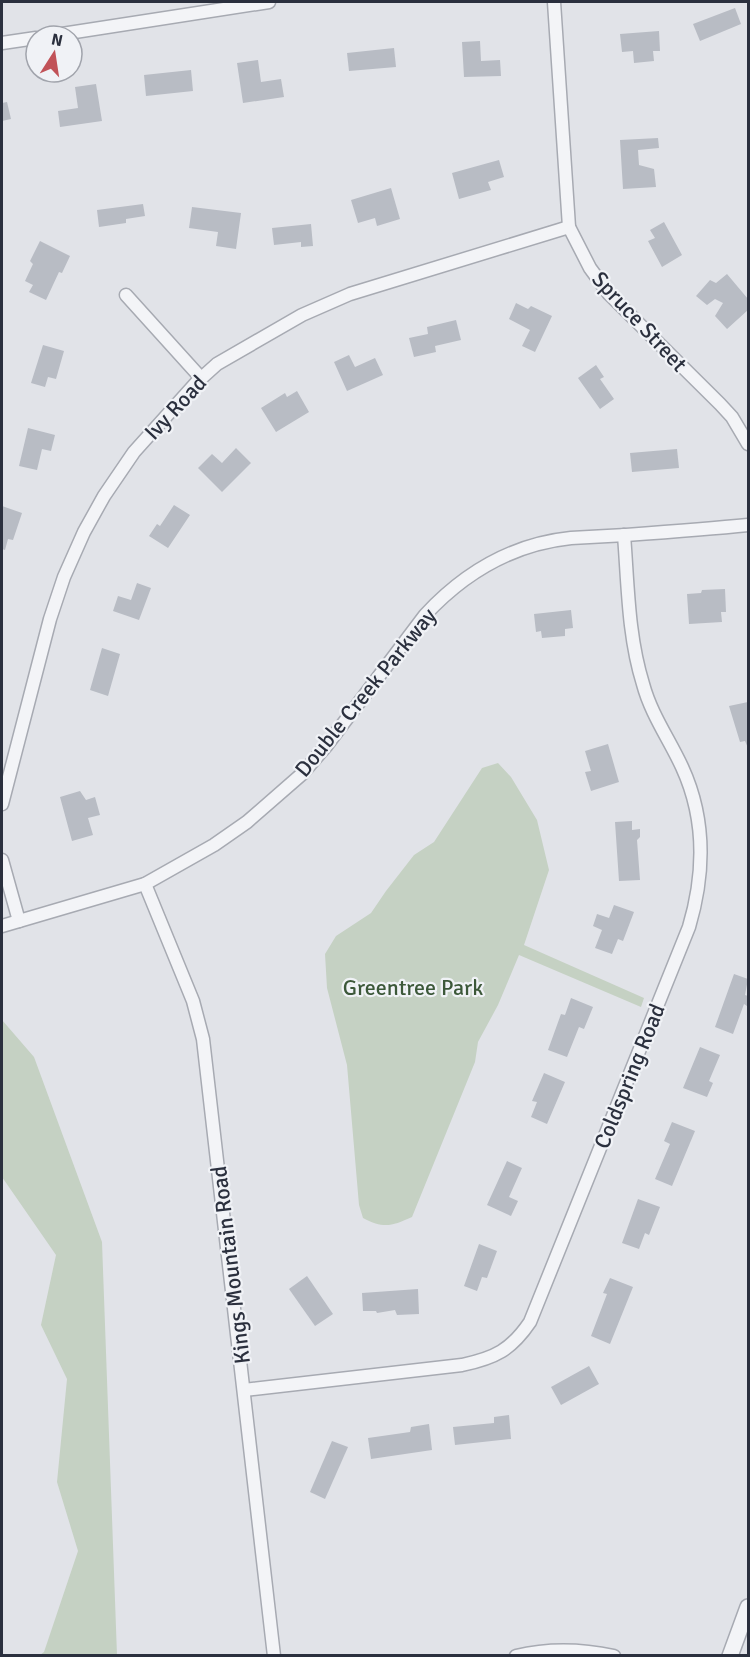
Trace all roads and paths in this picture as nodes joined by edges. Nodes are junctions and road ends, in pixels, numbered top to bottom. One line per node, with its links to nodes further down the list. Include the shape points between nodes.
1 (269, 2): 3 (street)
2 (554, 2): 6 (street, Spruce Street)
3 (84, 31)
4 (24, 40): 5 (street)
5 (2, 43)
6 (569, 227): 8 (street, Ivy Road, via 350,294 302,315); 9 (street, Spruce Street, via 609,294 720,404)
7 (126, 295): 8 (street)
8 (201, 378): 12 (street, Ivy Road, via 134,452 84,532 50,619)
9 (748, 444)
10 (748, 525): 11 (street, Double Creek Parkway)
11 (624, 535): 14 (street, Double Creek Parkway, via 535,545 495,560 460,582 425,615 302,774 239,828); 17 (street, Coldspring Road, via 637,667 652,709 690,785 701,836 699,887 689,927 530,1322 515,1342 482,1361)
12 (2, 804)
13 (2, 860): 15 (street)
14 (145, 884): 15 (street, Double Creek Parkway); 17 (street, Kings Mountain Road, via 193,1002 204,1040)
15 (19, 921): 16 (street, Double Creek Parkway)
16 (2, 926)
17 (244, 1390): 19 (street, Kings Mountain Road)
18 (748, 1607): 22 (street)
19 (274, 1656)
20 (516, 1656): 21 (street, via 557,1650)
21 (614, 1656)
22 (730, 1656)

